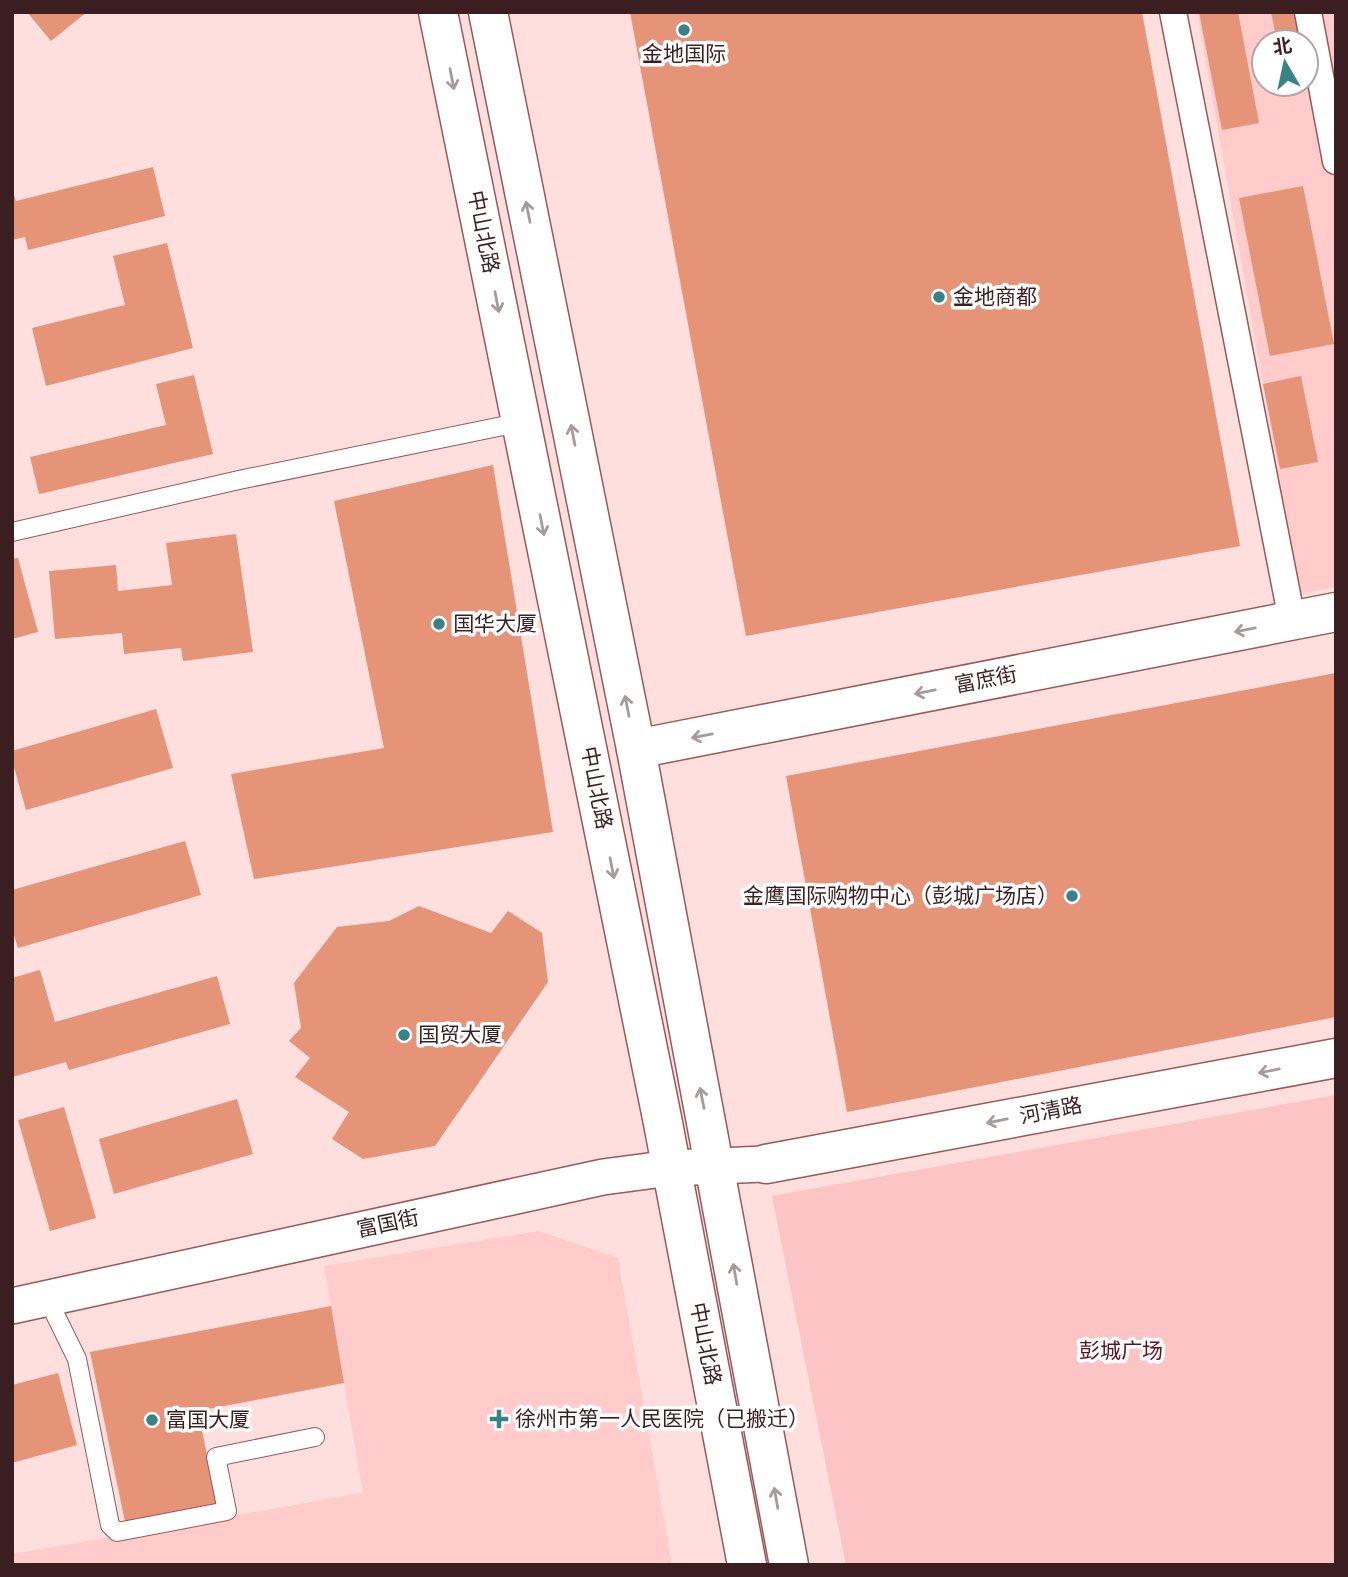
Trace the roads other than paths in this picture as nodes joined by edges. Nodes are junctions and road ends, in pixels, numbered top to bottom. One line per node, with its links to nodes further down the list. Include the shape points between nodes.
1 (438, 12): 6 (main road, 中山北路, one-way to 6)
2 (488, 12): 10 (main road, 中山北路, one-way to 2)
3 (1173, 12): 9 (street)
4 (1308, 12): 5 (street)
5 (1336, 161)
6 (522, 422): 7 (lane); 14 (main road, 中山北路, one-way to 14)
7 (12, 532)
8 (1336, 612): 9 (main road, 富庶街)
9 (1292, 620): 10 (main road, 富庶街, one-way to 10)
10 (636, 748): 13 (main road, 中山北路, one-way to 10)
11 (1336, 1059): 12 (main road, 河清路, one-way to 12)
12 (766, 1164): 13 (street, 富国街)
13 (715, 1165): 14 (street, 富国街); 19 (main road, 中山北路, one-way to 13)
14 (671, 1168): 15 (street, 富国街, via 603,1177); 18 (main road, 中山北路)
15 (47, 1298): 16 (street, 富国街); 17 (lane, via 77,1359 110,1525 117,1532 227,1511 216,1457)
16 (12, 1306)
17 (315, 1437)
18 (747, 1565)
19 (789, 1565)

